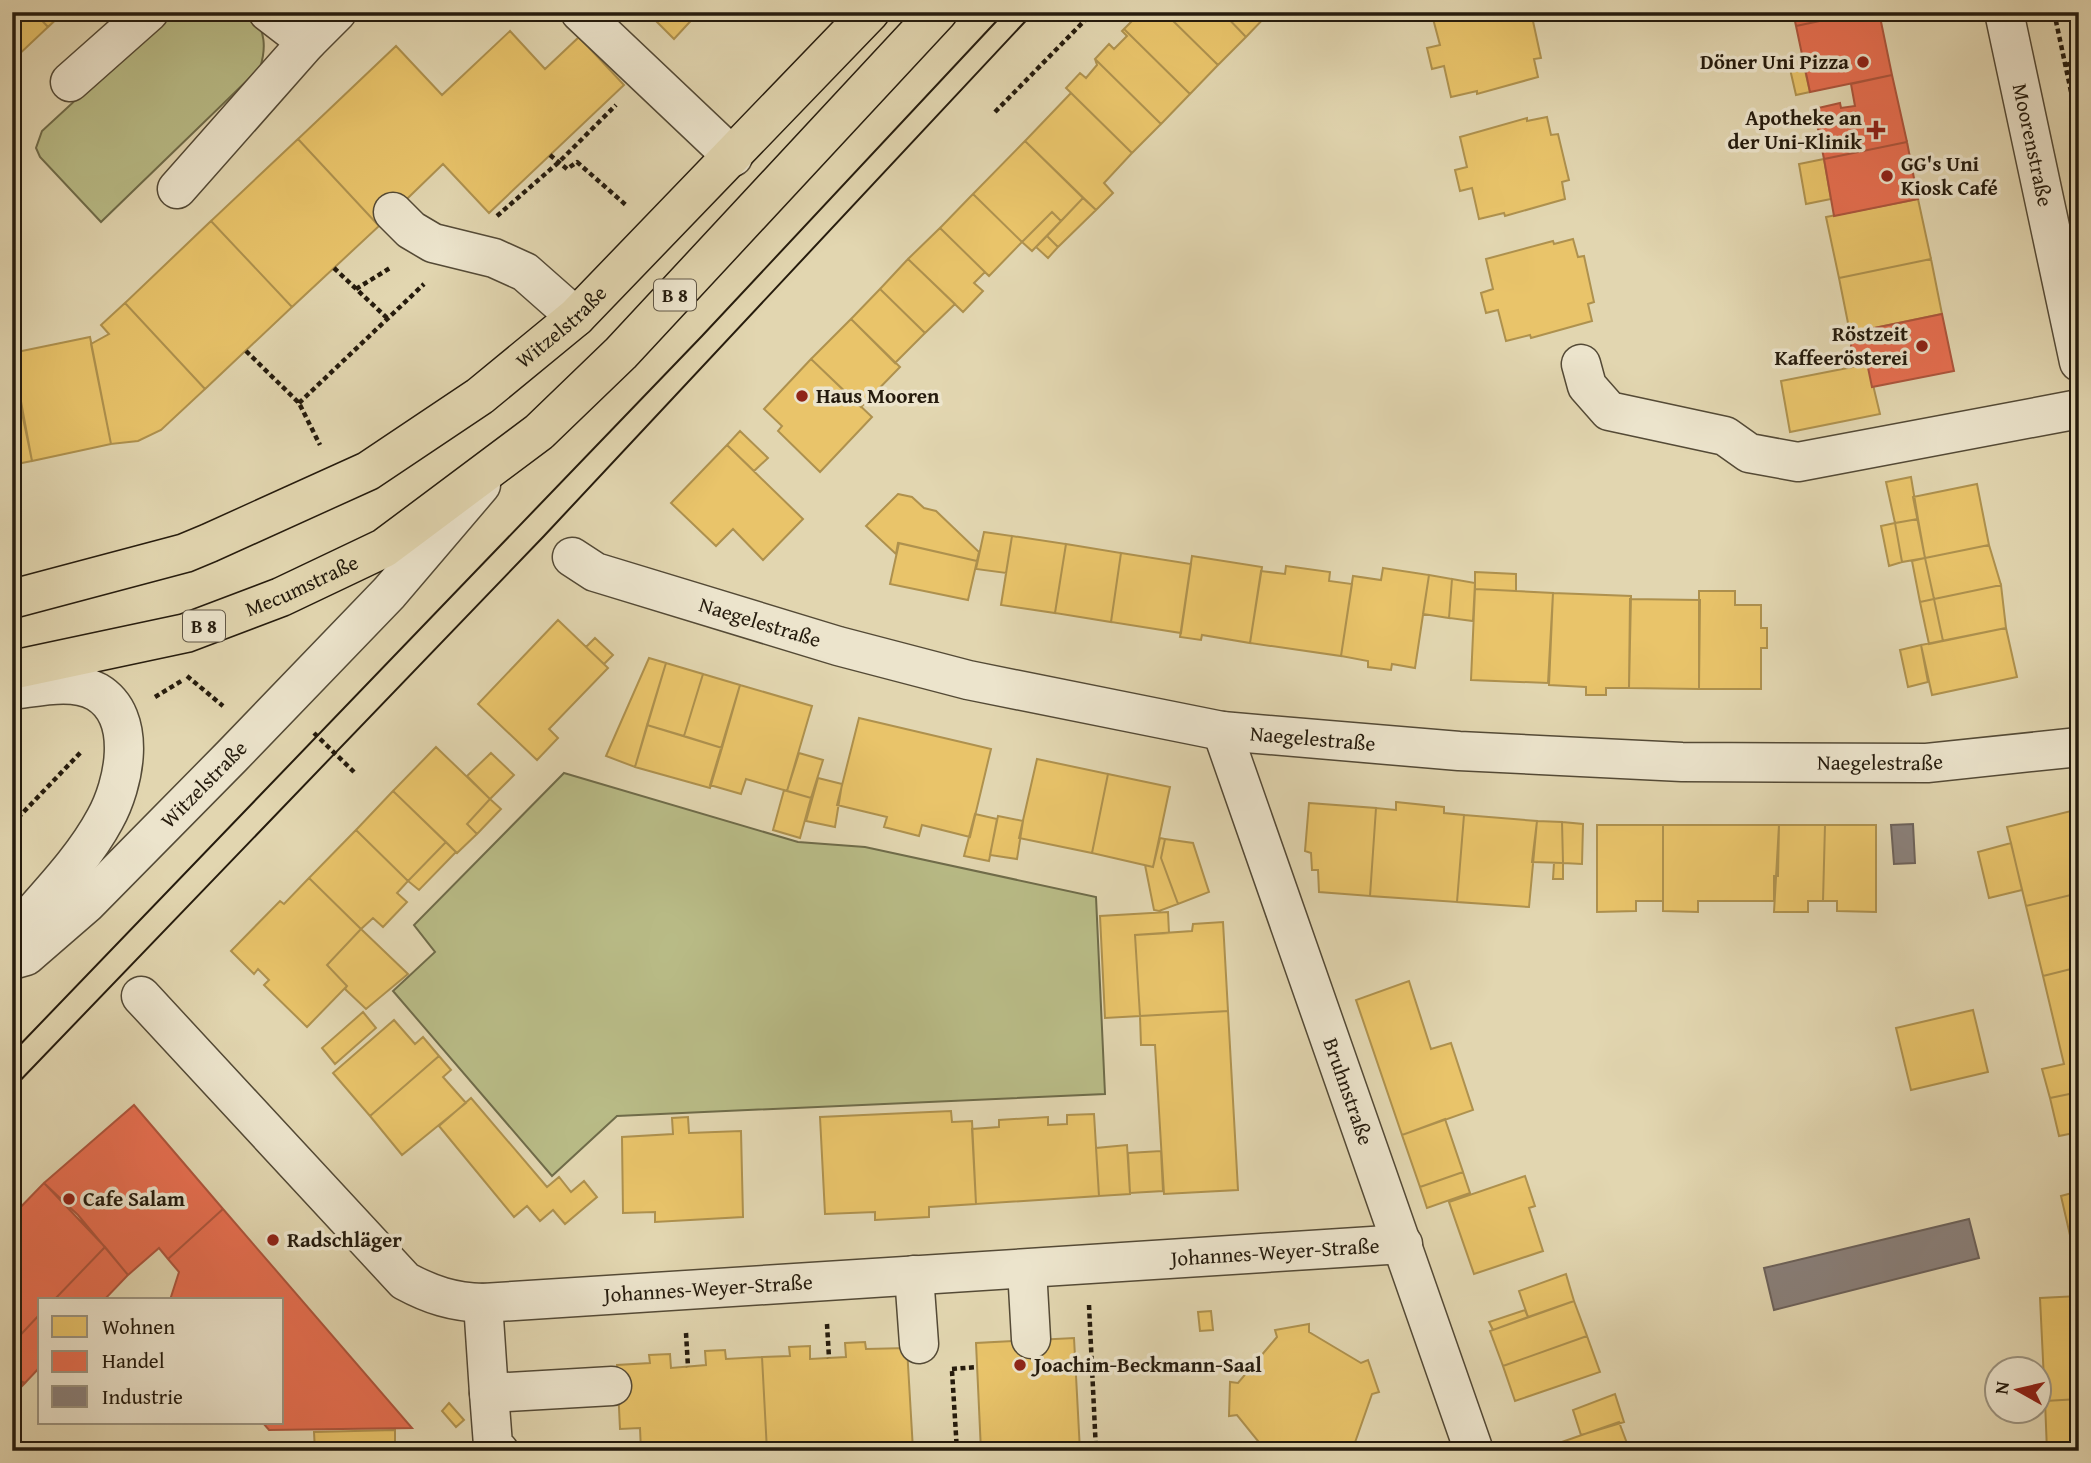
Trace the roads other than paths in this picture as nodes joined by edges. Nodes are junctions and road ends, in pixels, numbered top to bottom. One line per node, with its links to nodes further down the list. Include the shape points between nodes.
1 (149, 12): 9 (street)
2 (268, 12): 8 (street)
3 (337, 12): 8 (street)
4 (580, 12): 10 (street)
5 (870, 12): 10 (main road, Witzelstraße / B 8)
6 (938, 12): 17 (main road, Witzelstraße / B 8, via 621,353)
7 (2004, 12): 14 (street, Moorenstraße)
8 (307, 42): 11 (street)
9 (70, 82)
10 (733, 157): 13 (main road, Witzelstraße / B 8)
11 (177, 189)
12 (393, 212): 13 (street, via 433,243 494,258 524,272)
13 (576, 317): 20 (main road, Witzelstraße / B 8, via 480,396 368,471 184,553)
14 (2079, 362)
15 (1581, 364): 16 (street, via 1587,386 1609,411 1725,436 1749,453 1797,462)
16 (2079, 409)
17 (495, 468): 18 (main road, Witzelstraße / B 8); 26 (street, Witzelstraße, via 389,593 232,756 86,904 26,956)
18 (384, 548): 21 (main road, Mecumstraße / B 8, via 281,597 186,633)
19 (572, 557): 23 (street, Naegelestraße, via 595,572 864,653 968,680)
20 (12, 599)
21 (12, 670)
22 (12, 690): 25 (street, via 75,685 96,691 118,719 124,755 119,786 105,820)
23 (1222, 731): 24 (street, Naegelestraße, via 1459,751 1682,762 1927,762); 28 (street, Bruhnstraße)
24 (2079, 747)
25 (12, 937)
26 (12, 960)
27 (141, 996): 31 (street, Johannes-Weyer-Straße, via 405,1281 457,1303)
28 (1403, 1244): 29 (street, Johannes-Weyer-Straße); 37 (street, Bruhnstraße)
29 (1027, 1269): 30 (street, Johannes-Weyer-Straße); 32 (street)
30 (914, 1275): 31 (street, Johannes-Weyer-Straße); 33 (street)
31 (483, 1303): 35 (street)
32 (1031, 1339)
33 (919, 1345)
34 (612, 1386): 35 (street)
35 (489, 1393): 36 (street, via 493,1445)
36 (499, 1451)
37 (1474, 1451)

